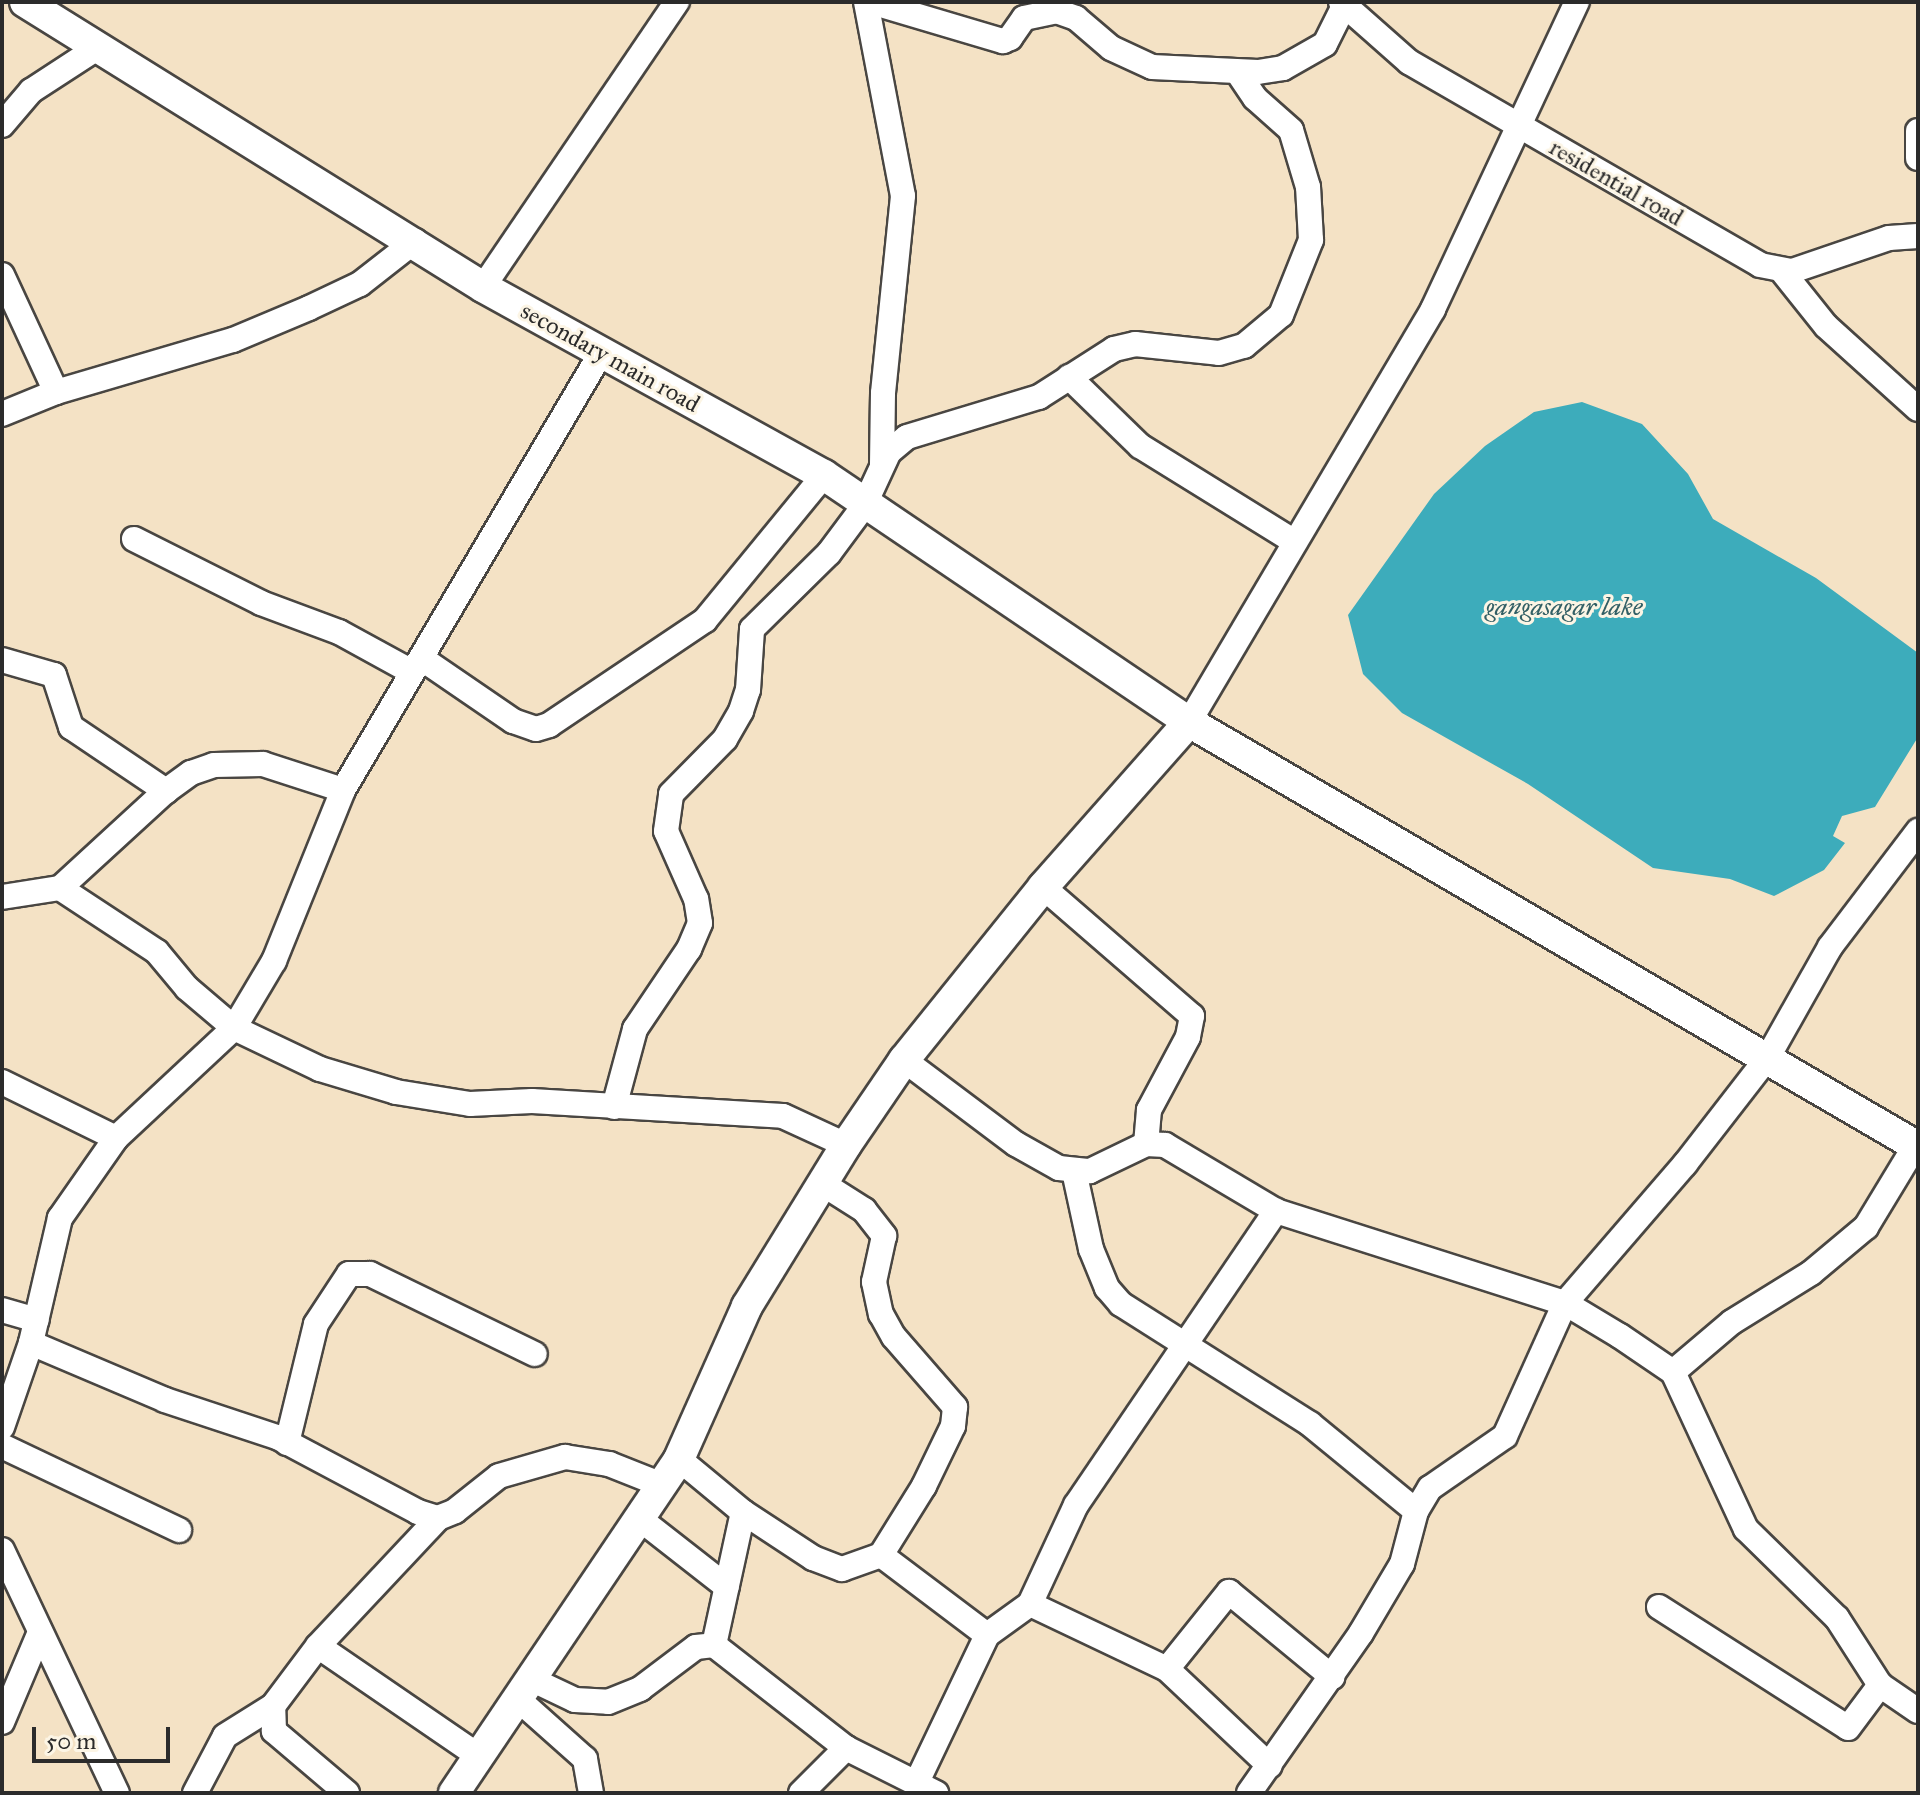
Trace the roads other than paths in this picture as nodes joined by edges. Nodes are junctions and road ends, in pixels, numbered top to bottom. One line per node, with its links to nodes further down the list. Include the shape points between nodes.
1 (25, 2): 6 (main road, secondary main road)
2 (677, 2): 16 (street)
3 (868, 2): 7 (street, via 1006,41 1024,18 1056,11 1076,18 1111,48 1152,67); 22 (street, via 903,196 883,393)
4 (1577, 2): 9 (street)
5 (1344, 3): 7 (street, via 1325,44 1301,60 1283,68); 9 (street, residential road, via 1409,62)
6 (97, 48): 8 (street, via 31,91); 13 (main road, secondary main road)
7 (1237, 71): 18 (street, via 1255,98 1291,130 1308,187 1311,240 1281,315 1244,346 1219,353 1135,344 1114,349)
8 (2, 123)
9 (1518, 127): 14 (street, residential road, via 1739,255); 26 (street, via 1433,309)
10 (1918, 131): 11 (street)
11 (1918, 158)
12 (1918, 236): 14 (street, via 1889,238)
13 (415, 241): 16 (main road, secondary main road); 19 (street, via 360,284 233,340)
14 (1782, 271): 20 (street, via 1826,326)
15 (2, 275): 19 (street)
16 (483, 287): 17 (main road, secondary main road)
17 (601, 353): 23 (main road, secondary main road); 28 (street, via 492,546)
18 (1069, 377): 22 (street, via 1039,397 998,413 907,437); 26 (street, via 1140,446)
19 (56, 392): 21 (street)
20 (1918, 409)
21 (2, 414)
22 (882, 465): 24 (street)
23 (824, 475): 24 (main road, secondary main road); 28 (street, via 705,620 549,725 536,729 513,721)
24 (864, 506): 29 (main road, secondary main road); 40 (street, via 829,553 752,629 748,690 741,711 725,739 671,794 666,831 696,899 700,923 689,949 635,1029)
25 (134, 539): 28 (street, via 261,603)
26 (1295, 542): 29 (street)
27 (2, 660): 31 (street, via 54,675 71,727)
28 (417, 665): 30 (street)
29 (1189, 722): 33 (main road); 37 (main road, secondary main road)
30 (343, 790): 31 (street, via 298,773 235,762 191,773); 36 (street, via 274,961)
31 (166, 791): 34 (street)
32 (1918, 831): 37 (street, via 1830,947)
33 (1043, 887): 38 (main road); 42 (street, via 1192,1016 1188,1037 1149,1110)
34 (60, 888): 35 (street); 36 (street, via 157,952 187,988)
35 (2, 897)
36 (234, 1028): 40 (street, via 294,1059 396,1092 470,1104 532,1101); 41 (street)
37 (1768, 1057): 44 (main road, secondary main road); 48 (street, via 1685,1164)
38 (904, 1060): 43 (main road); 45 (street, via 1016,1144 1043,1161)
39 (2, 1082): 41 (street)
40 (614, 1107): 43 (street, via 783,1116)
41 (116, 1138): 50 (street, via 60,1218)
42 (1146, 1144): 45 (street, via 1111,1163); 47 (street, via 1176,1150)
43 (846, 1145): 46 (main road)
44 (1917, 1147): 53 (street, via 1859,1233 1811,1273 1732,1322)
45 (1074, 1171): 51 (street, via 1091,1249 1107,1288 1121,1304)
46 (823, 1184): 57 (main road, via 747,1306); 65 (street, via 864,1210 884,1236 874,1282 881,1314 894,1337 955,1407 953,1426 924,1486)
47 (1276, 1211): 48 (street); 51 (street)
48 (1565, 1303): 53 (street); 59 (street, via 1505,1436 1492,1450 1438,1478)
49 (2, 1310): 50 (street)
50 (34, 1331): 54 (street); 55 (street, via 165,1400)
51 (1183, 1346): 59 (street, via 1310,1424); 67 (street, via 1076,1505)
52 (535, 1354): 55 (street, via 370,1274 349,1274 316,1324)
53 (1673, 1372): 75 (street, via 1746,1529 1837,1618)
54 (2, 1427)
55 (287, 1443): 61 (street)
56 (2, 1446): 63 (street)
57 (679, 1459): 58 (main road); 60 (street)
58 (662, 1485): 61 (street, via 609,1464 565,1457 499,1476); 62 (main road)
59 (1416, 1511): 74 (street, via 1402,1564)
60 (743, 1512): 65 (street, via 830,1566 842,1569); 66 (street)
61 (438, 1518): 72 (street)
62 (640, 1519): 66 (street); 76 (main road)
63 (179, 1530)
64 (2, 1550): 69 (street)
65 (881, 1555): 70 (street)
66 (727, 1587): 71 (street)
67 (1030, 1604): 70 (street); 73 (street)
68 (1659, 1607): 75 (street, via 1848,1728)
69 (40, 1632): 79 (street); 84 (street, via 99,1745)
70 (987, 1635): 83 (street)
71 (714, 1645): 76 (street, via 696,1647 640,1689 608,1702); 80 (street)
72 (318, 1646): 77 (street); 81 (street)
73 (1167, 1669): 74 (street, via 1229,1592); 82 (street)
74 (1332, 1677): 82 (street)
75 (1880, 1685): 78 (street)
76 (528, 1691): 81 (main road); 88 (street, via 585,1759)
77 (273, 1706): 85 (street, via 225,1736); 86 (street, via 274,1731)
78 (1918, 1711)
79 (2, 1722)
80 (846, 1748): 83 (street); 89 (street)
81 (480, 1757): 87 (main road)
82 (1270, 1766): 90 (street)
83 (926, 1788)
84 (117, 1793)
85 (195, 1793)
86 (347, 1793)
87 (454, 1793)
88 (591, 1793)
89 (801, 1793)
90 (1249, 1793)

